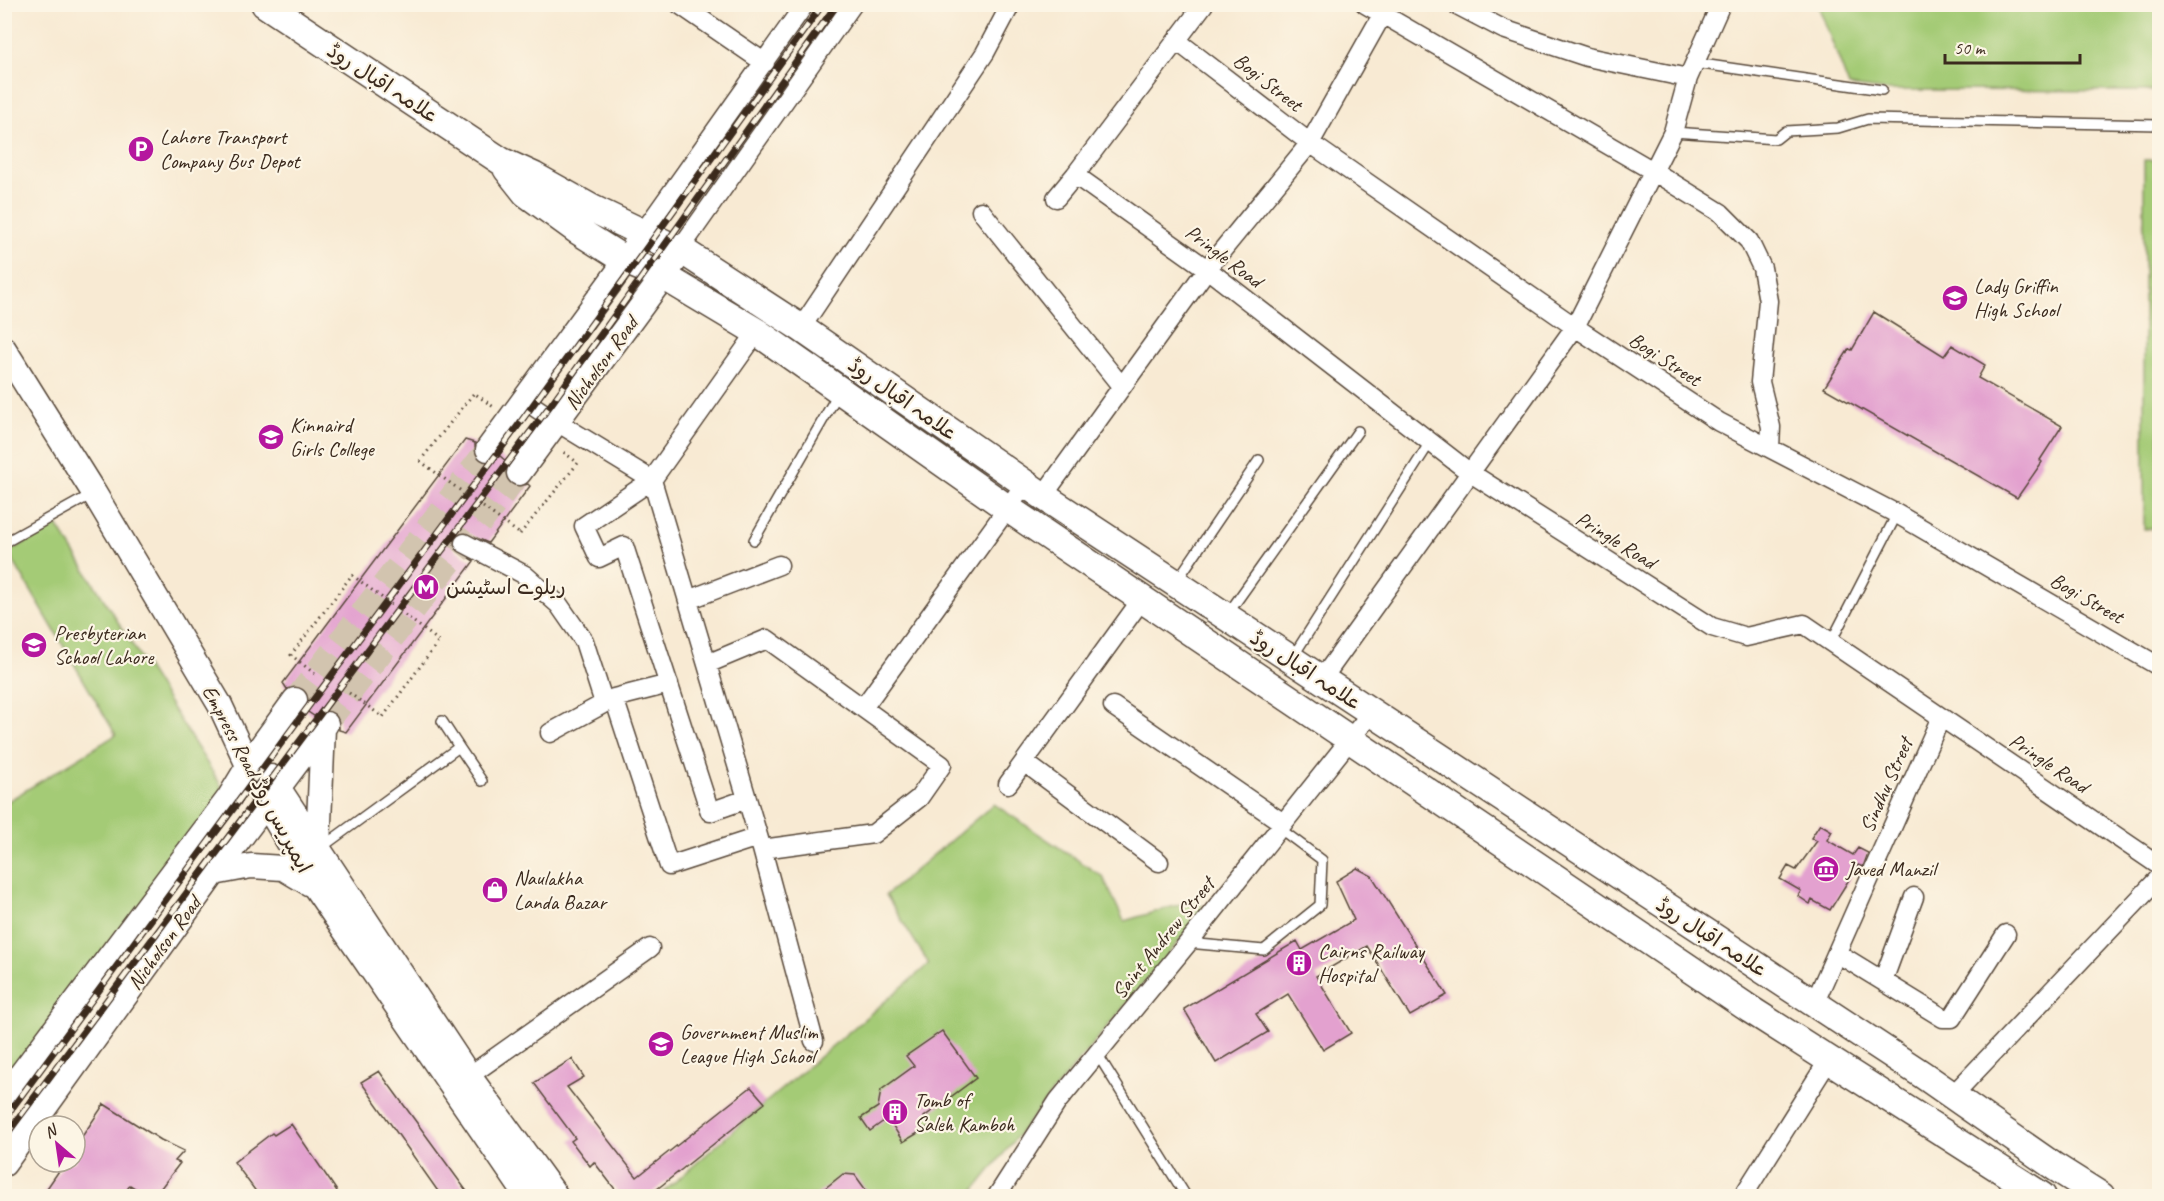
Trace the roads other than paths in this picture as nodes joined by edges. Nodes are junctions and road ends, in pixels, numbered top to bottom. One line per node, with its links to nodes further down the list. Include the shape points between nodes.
1 (265, 4): 18 (main road, علامہ اقبال روڈ)
2 (679, 4): 12 (street)
3 (853, 4): 24 (street)
4 (1011, 4): 29 (street, via 985,53)
5 (1204, 4): 11 (street)
6 (1365, 4): 10 (street)
7 (1455, 4): 13 (street, via 1503,29 1587,57)
8 (1721, 4): 13 (street)
9 (800, 8): 12 (street)
10 (1382, 15): 17 (street); 19 (street)
11 (1177, 41): 17 (street, Bogi Street); 20 (street)
12 (765, 63): 23 (street)
13 (1691, 71): 14 (lane); 16 (street)
14 (1882, 90)
15 (2160, 125): 16 (lane, via 1868,119 1838,128 1786,131 1776,139)
16 (1672, 132): 19 (street)
17 (1310, 143): 26 (street); 28 (street, Bogi Street)
18 (501, 160): 23 (main road, علامہ اقبال روڈ); 25 (main road, علامہ اقبال روڈ, via 526,193)
19 (1653, 171): 28 (street); 38 (street, via 1721,213 1749,241 1762,268 1768,301 1760,381 1771,427)
20 (1075, 175): 21 (street); 26 (street, Pringle Road)
21 (1056, 198)
22 (981, 211): 32 (street)
23 (642, 234): 24 (main road, علامہ اقبال روڈ); 25 (main road, Nicholson Road)
24 (681, 251): 27 (main road, Nicholson Road); 29 (main road, علامہ اقبال روڈ)
25 (626, 261): 27 (main road, علامہ اقبال روڈ); 34 (main road, Nicholson Road)
26 (1207, 269): 32 (street); 37 (street, Pringle Road)
27 (664, 277): 30 (main road, علامہ اقبال روڈ); 35 (main road, Nicholson Road)
28 (1575, 327): 38 (street, Bogi Street, via 1719,422); 41 (street)
29 (801, 328): 44 (main road, علامہ اقبال روڈ)
30 (757, 332): 33 (main road, علامہ اقبال روڈ); 43 (street)
31 (4, 350): 45 (main road, Empress Road ایمپریس روڈ)
32 (1122, 387): 44 (street)
33 (840, 390): 46 (main road, علامہ اقبال روڈ); 48 (lane)
34 (517, 409): 35 (street); 39 (main road, Nicholson Road)
35 (551, 431): 42 (main road, Nicholson Road); 43 (street)
36 (1358, 431): 55 (lane)
37 (1429, 444): 41 (street, Pringle Road); 57 (lane)
38 (1770, 448): 47 (street, Bogi Street)
39 (488, 449)
40 (1259, 460): 52 (lane)
41 (1468, 472): 56 (street, Pringle Road, via 1712,627 1746,637 1804,624); 60 (street)
42 (519, 473)
43 (652, 480): 54 (street); 61 (street, via 584,526 599,558 624,546)
44 (1034, 490): 46 (street); 52 (main road, علامہ اقبال روڈ)
45 (94, 493): 49 (lane); 72 (main road, Empress Road ایمپریس روڈ)
46 (1007, 508): 53 (main road, علامہ اقبال روڈ); 65 (street)
47 (1897, 514): 56 (lane); 59 (street, Bogi Street)
48 (754, 540)
49 (4, 543)
50 (464, 543): 63 (street, via 525,575 559,605 584,641)
51 (779, 566): 54 (street)
52 (1175, 583): 55 (main road, علامہ اقبال روڈ)
53 (1142, 599): 70 (main road, علامہ اقبال روڈ); 73 (street)
54 (688, 600): 58 (street)
55 (1226, 617): 57 (main road, علامہ اقبال روڈ)
56 (1831, 642): 67 (street, Pringle Road)
57 (1290, 660): 60 (main road, علامہ اقبال روڈ)
58 (707, 664): 65 (street, via 767,639); 77 (street)
59 (2160, 667)
60 (1322, 679): 66 (main road, علامہ اقبال روڈ)
61 (669, 684): 63 (street); 77 (street, via 710,812)
62 (295, 700): 72 (main road, Nicholson Road)
63 (609, 701): 69 (street); 79 (street, via 669,866)
64 (1113, 706): 78 (street)
65 (863, 708): 79 (street, via 942,765 919,798 873,834)
66 (1371, 713): 70 (street, Saint Andrew Street); 92 (main road, علامہ اقبال روڈ)
67 (1941, 717): 82 (street, Pringle Road); 90 (street, Sindhu Street)
68 (442, 721): 71 (lane)
69 (550, 734)
70 (1350, 739): 78 (street, Saint Andrew Street); 95 (main road, علامہ اقبال روڈ)
71 (459, 747): 74 (lane); 80 (lane)
72 (252, 762): 76 (main road, Empress Road ایمپریس روڈ); 97 (main road, Nicholson Road, via 229,798)
73 (1024, 762): 75 (street); 81 (street)
74 (482, 781)
75 (1008, 784)
76 (272, 796): 80 (main road, Empress Road ایمپریس روڈ); 80 (main road, Nicholson Road, via 324,726); 83 (main road, Nicholson Road); 85 (main road, Empress Road ایمپریس روڈ)
77 (747, 800): 79 (street)
78 (1281, 826): 88 (street, Saint Andrew Street); 88 (lane, via 1322,860 1320,905 1260,951)
79 (760, 843): 93 (street)
80 (319, 847): 96 (main road, Empress Road ایمپریس روڈ)
81 (1159, 862)
82 (2160, 866)
83 (214, 873): 85 (main road, via 250,866 283,868); 99 (main road, Nicholson Road)
84 (2160, 877): 98 (street)
85 (315, 887): 100 (main road, Empress Road ایمپریس روڈ)
86 (1914, 897): 91 (street)
87 (2006, 934): 91 (street, via 1952,1018 1943,1018)
88 (1188, 944): 94 (street, Saint Andrew Street)
89 (650, 948): 96 (street)
90 (1837, 953): 91 (street); 92 (street, Sindhu Street)
91 (1883, 981)
92 (1814, 1004): 98 (main road, علامہ اقبال روڈ)
93 (814, 1041)
94 (1098, 1055): 102 (street, Saint Andrew Street, via 1058,1101); 103 (lane)
95 (1828, 1061): 104 (street); 105 (main road, علامہ اقبال روڈ)
96 (469, 1076): 101 (main road, Empress Road ایمپریس روڈ)
97 (6, 1092)
98 (1953, 1095): 106 (main road, علامہ اقبال روڈ)
99 (4, 1164)
100 (527, 1197)
101 (556, 1197)
102 (997, 1197)
103 (1186, 1197)
104 (1743, 1197)
105 (2042, 1197)
106 (2102, 1197)

